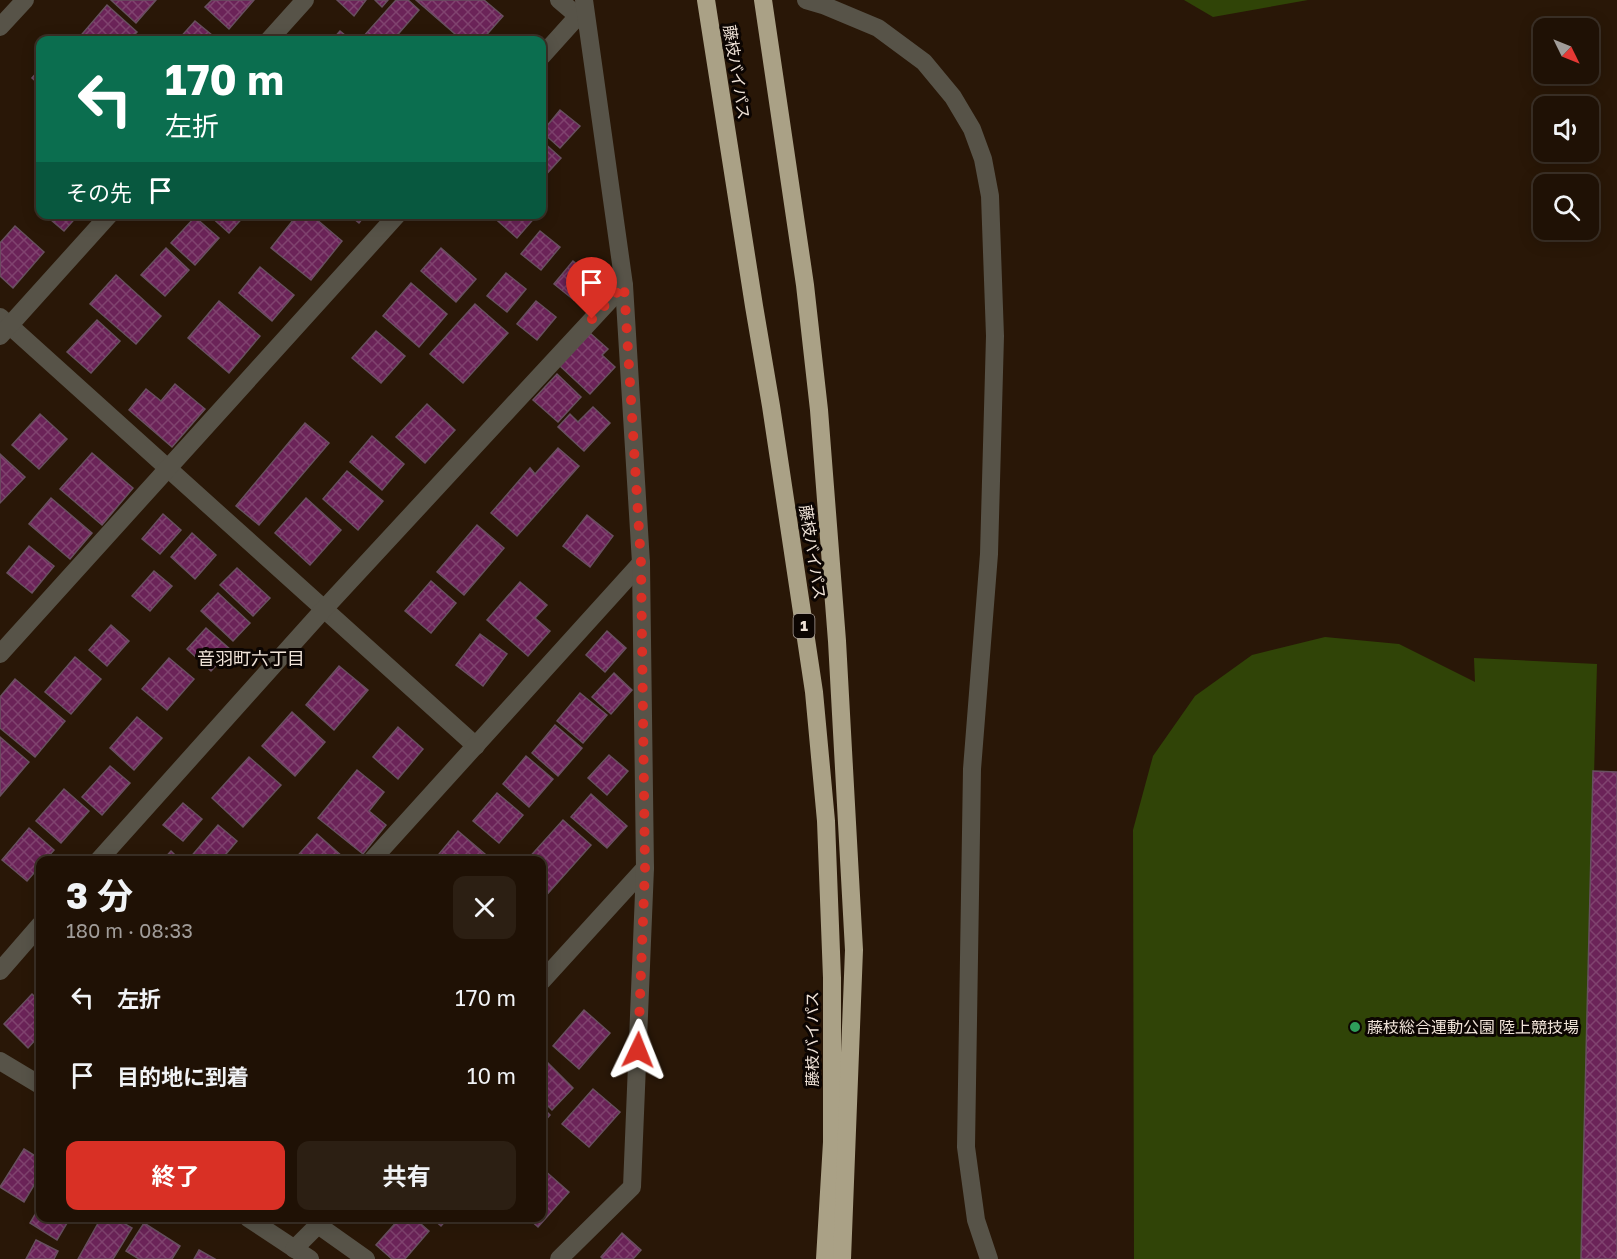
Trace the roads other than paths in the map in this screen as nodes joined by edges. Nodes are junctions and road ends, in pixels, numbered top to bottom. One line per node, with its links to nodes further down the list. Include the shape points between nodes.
1 (25, 0): 8 (street)
2 (305, 0): 9 (street)
3 (560, 0): 7 (street)
4 (706, 0): 34 (highway, 藤枝バイパス / 1, via 814,692 826,821 832,978 832,1142)
5 (763, 0): 35 (highway, 藤枝バイパス / 1, via 810,331 838,652 854,950)
6 (815, 2): 36 (street, via 878,28 924,63 953,97 972,129 990,196 995,336 990,554 972,769 966,1147 976,1220)
7 (583, 13): 10 (street); 13 (street)
8 (0, 27)
9 (273, 36)
10 (546, 52)
11 (105, 219): 14 (street)
12 (393, 219): 15 (street)
13 (624, 285): 16 (street); 17 (street)
14 (3, 326): 15 (street)
15 (167, 469): 17 (street); 18 (street)
16 (641, 563): 19 (street); 22 (street)
17 (324, 609): 19 (street); 20 (street)
18 (0, 654)
19 (476, 746): 21 (street)
20 (102, 856)
21 (376, 856)
22 (645, 868): 25 (street); 33 (street, via 632,1187)
23 (36, 930): 24 (street)
24 (0, 971)
25 (546, 977)
26 (0, 1061): 27 (street)
27 (36, 1083)
28 (254, 1222): 30 (street)
29 (322, 1222): 30 (street); 32 (street)
30 (294, 1249): 31 (street)
31 (310, 1259)
32 (366, 1259)
33 (559, 1259)
34 (825, 1259)
35 (842, 1259)
36 (989, 1259)

